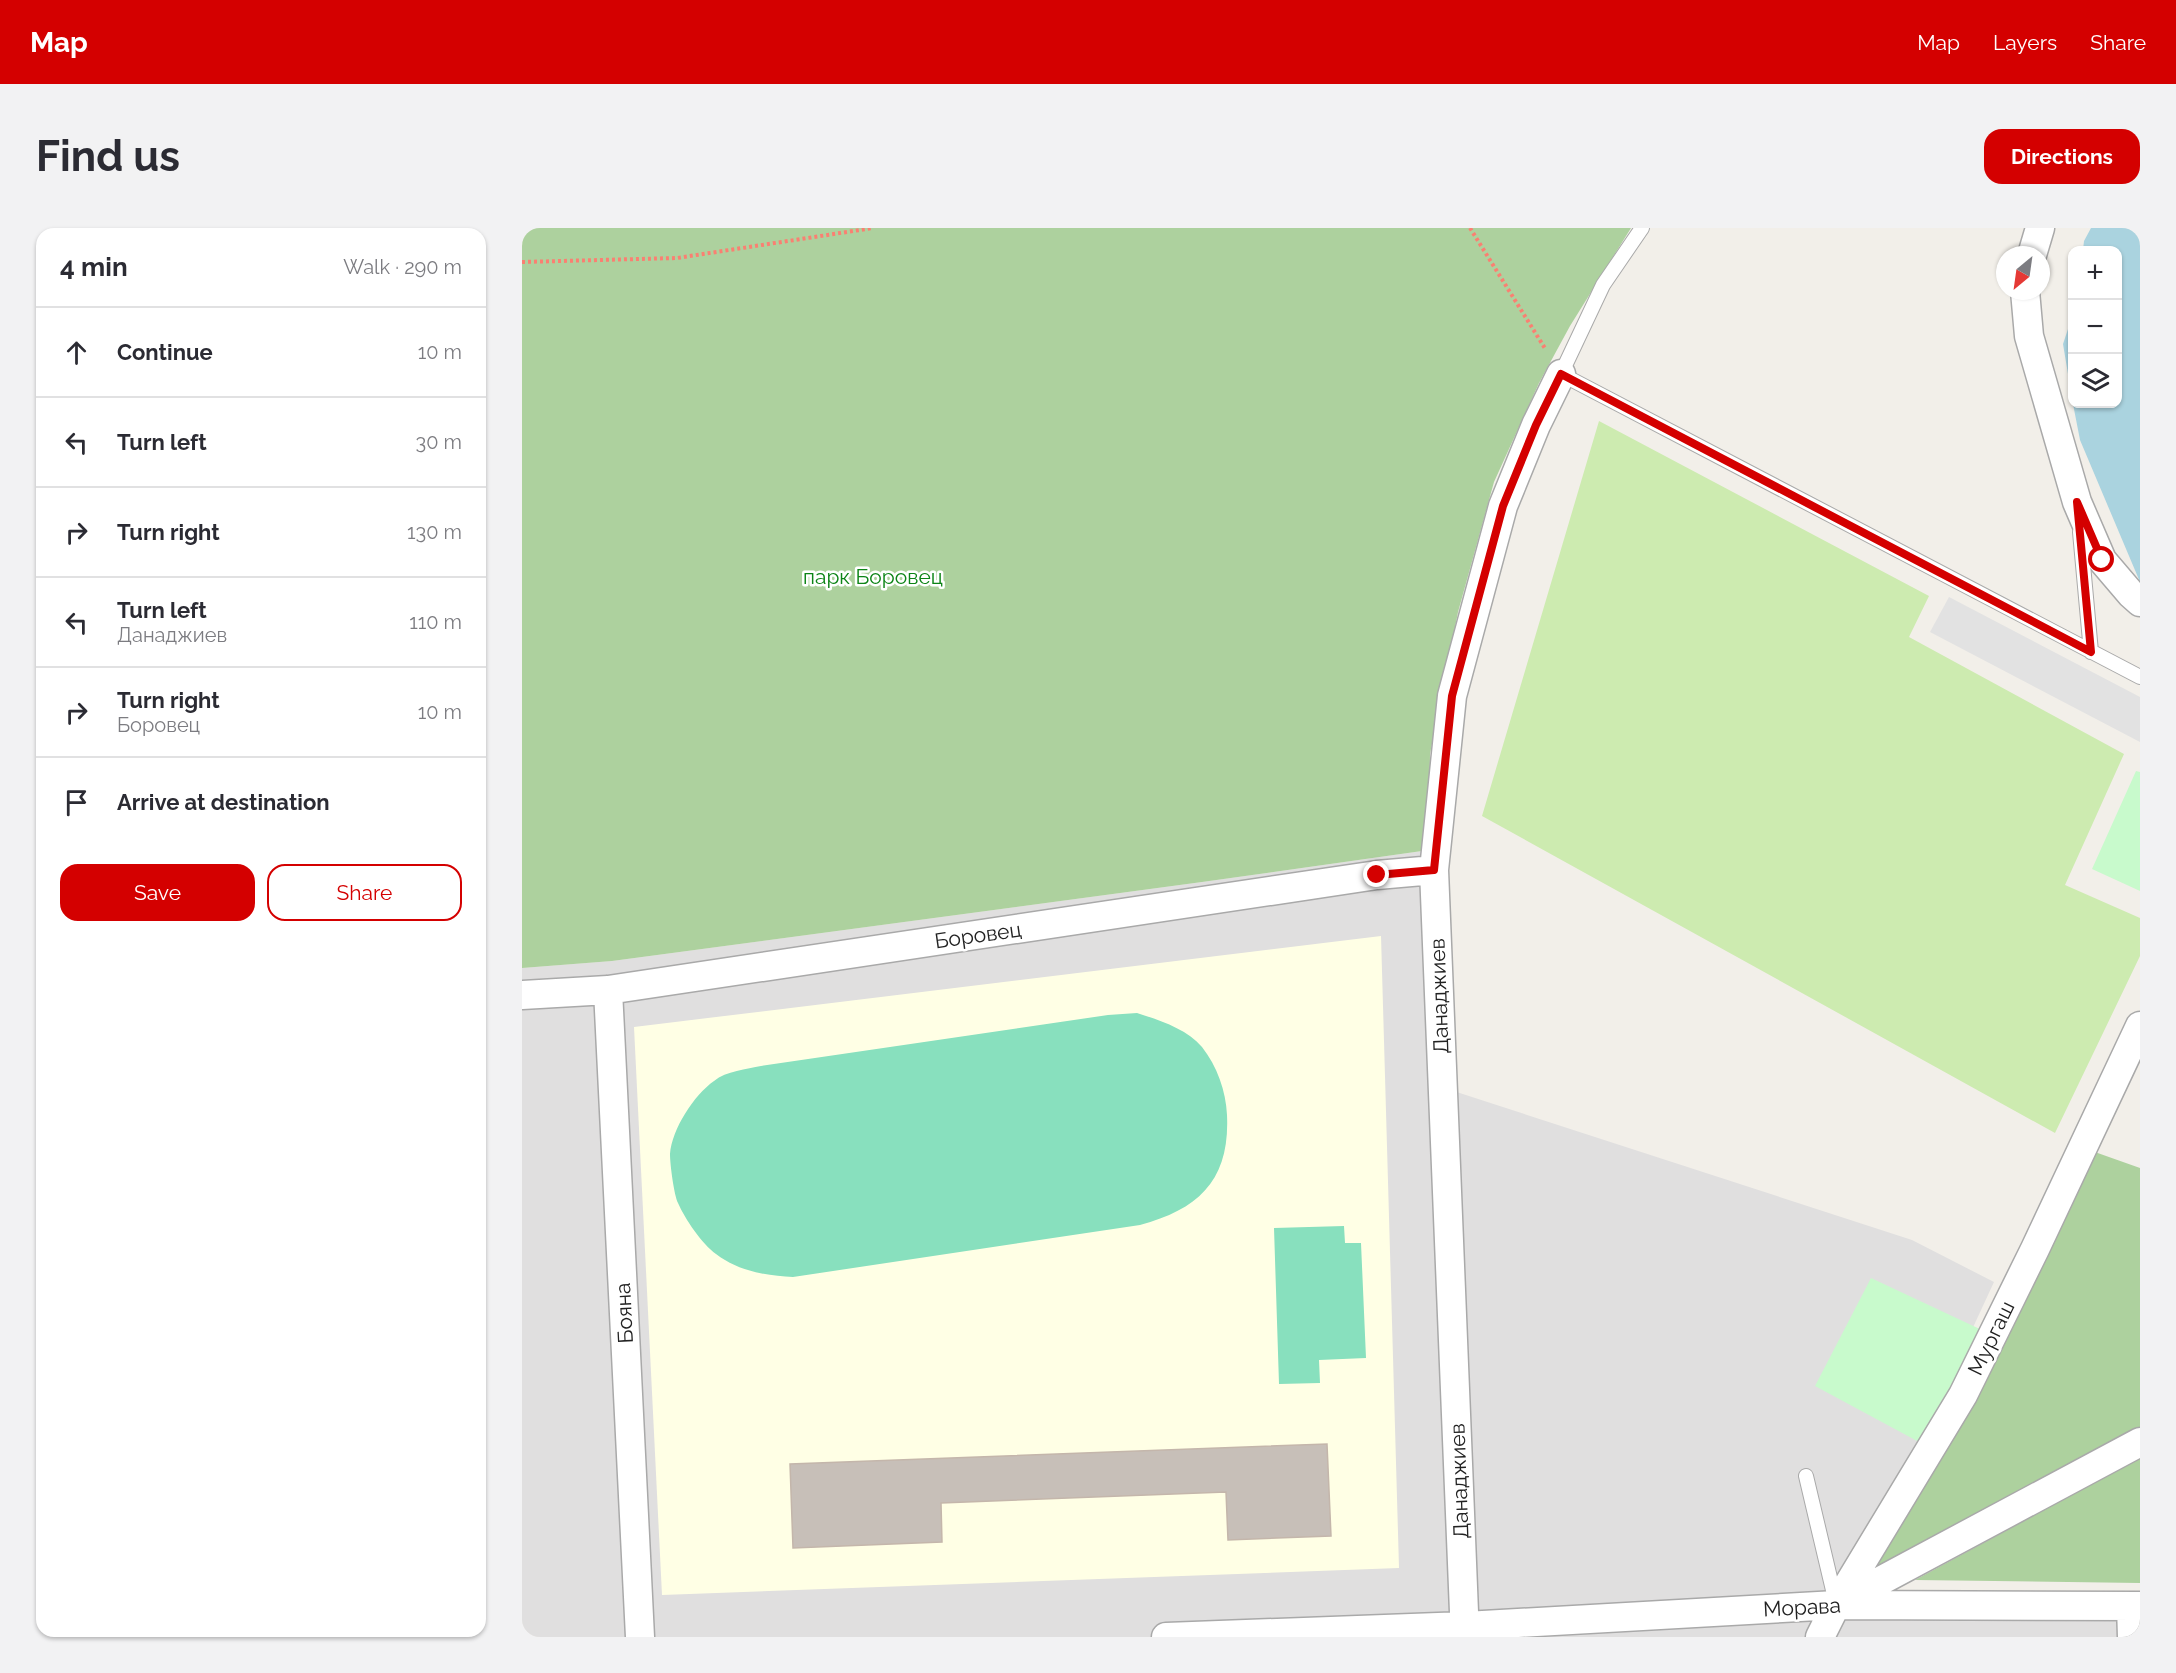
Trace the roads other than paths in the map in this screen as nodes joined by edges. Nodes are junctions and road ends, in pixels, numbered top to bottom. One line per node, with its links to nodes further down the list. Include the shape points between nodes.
1 (1642, 228): 5 (lane, via 1603,285)
2 (2040, 228): 3 (street)
3 (2035, 246)
4 (2026, 300): 6 (street, via 2029,336)
5 (1561, 374): 8 (lane); 10 (street, Данаджиев, via 1503,506 1452,696)
6 (2077, 502): 7 (street, via 2102,560); 8 (lane)
7 (2140, 602)
8 (2091, 652): 9 (lane)
9 (2140, 677)
10 (1434, 870): 11 (street, Боровец, via 1377,875); 18 (street, Данаджиев)
11 (608, 990): 12 (street, Боровец); 19 (street, Бояна)
12 (522, 995)
13 (2140, 1026): 16 (street, Мургаш, via 1963,1395)
14 (2140, 1442): 16 (street)
15 (1806, 1476): 16 (lane)
16 (1836, 1605): 17 (street, Морава); 18 (street, Морава); 21 (street, Мургаш)
17 (2136, 1606): 22 (street)
18 (1465, 1631): 20 (street, Морава)
19 (640, 1637)
20 (1166, 1637)
21 (1820, 1637)
22 (2132, 1637)

